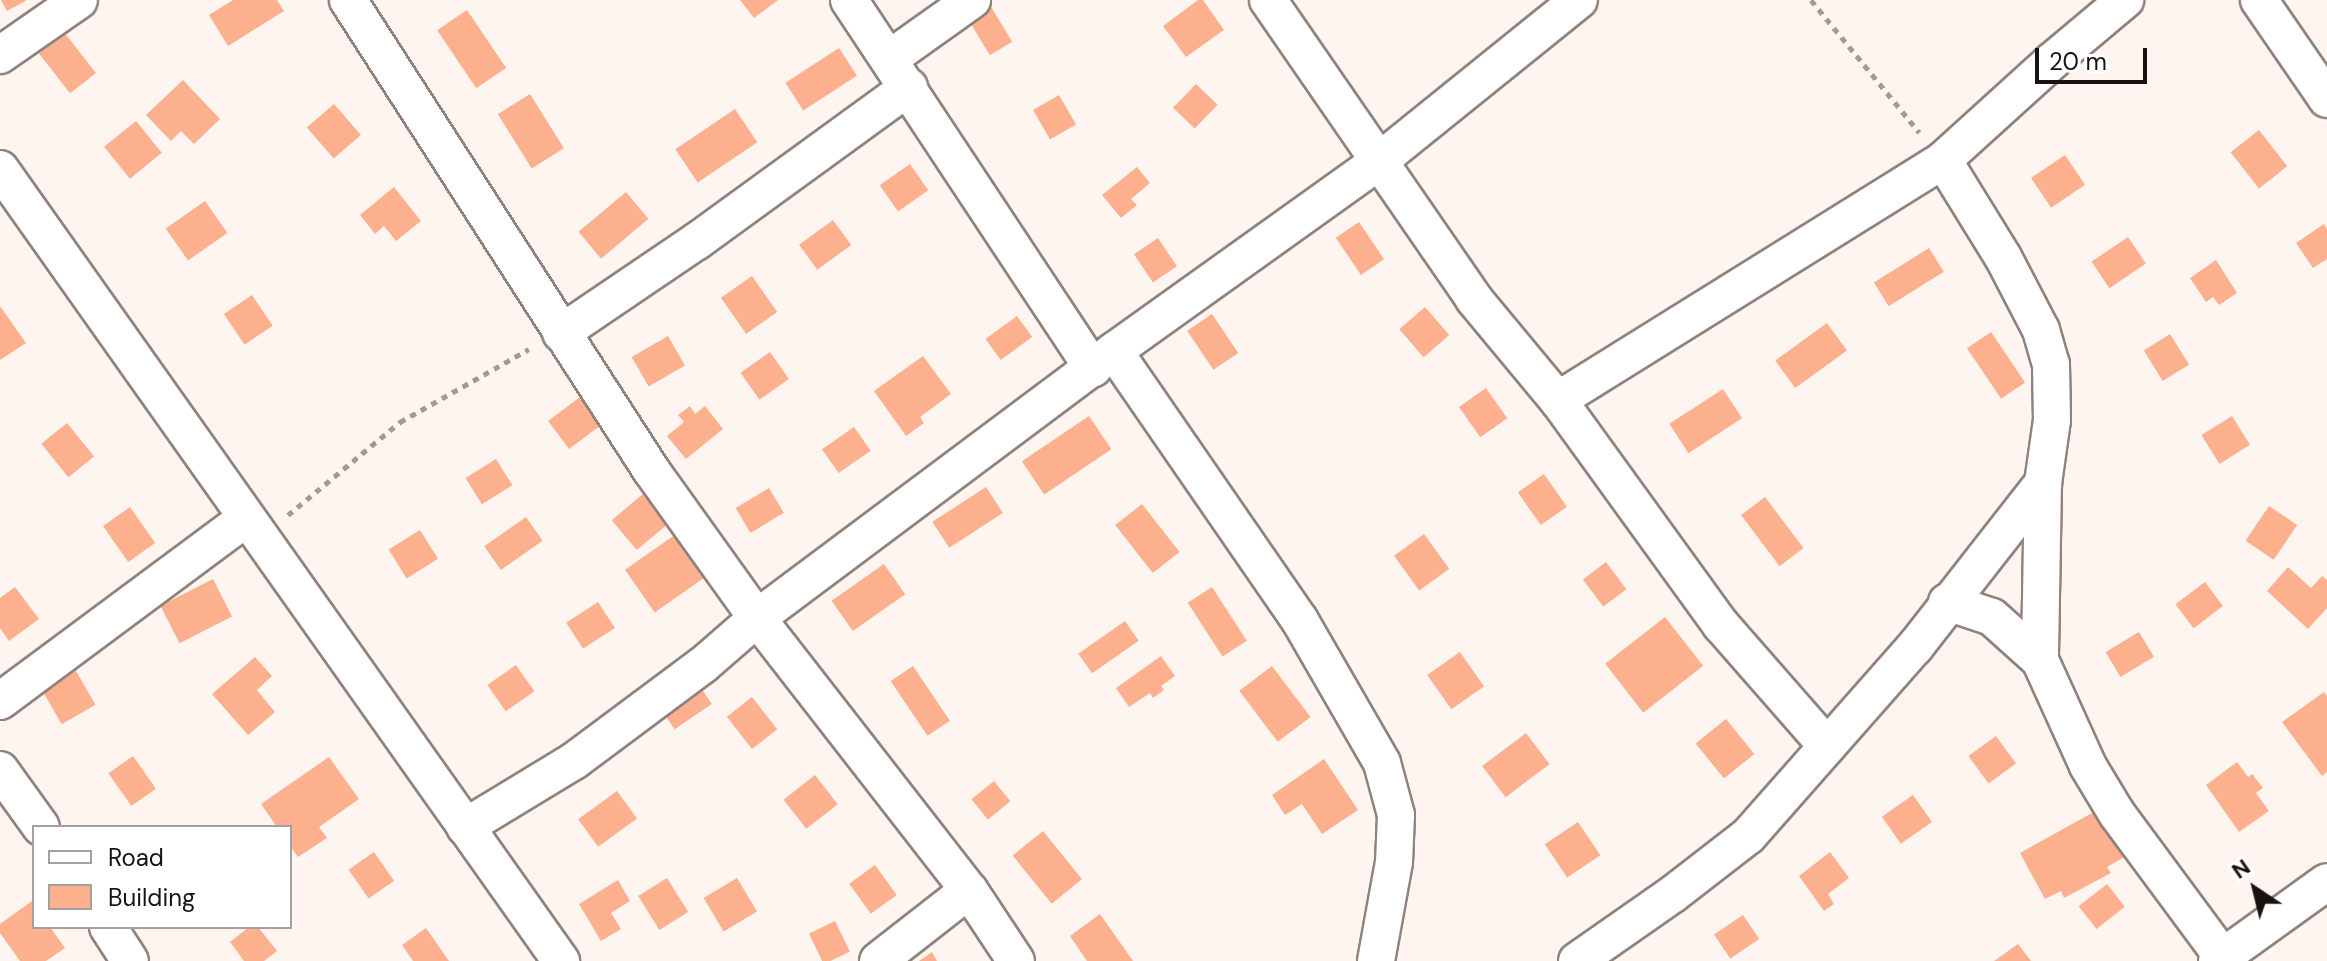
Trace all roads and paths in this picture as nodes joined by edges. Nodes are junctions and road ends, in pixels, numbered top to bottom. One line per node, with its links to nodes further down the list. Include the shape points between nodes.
1 (79, 0): 10 (street)
2 (348, 0): 16 (street)
3 (849, 0): 11 (street)
4 (972, 0): 11 (street)
5 (1268, 0): 14 (street)
6 (1579, 0): 14 (street)
7 (1811, 0): 13 (path)
8 (2125, 0): 13 (street)
9 (2259, 0): 12 (street)
10 (0, 55)
11 (899, 73): 16 (street, via 697,241); 17 (street)
12 (2327, 99)
13 (1943, 160): 18 (street); 19 (street, via 2041,330 2051,364 2052,420)
14 (1378, 162): 17 (street); 18 (street, via 1474,299)
15 (0, 169): 20 (street)
16 (561, 333): 20 (path, via 400,422); 22 (street)
17 (1103, 359): 22 (street); 37 (street, via 1299,619 1382,763 1396,815 1394,862)
18 (1558, 400): 25 (street, via 1721,625)
19 (2043, 483): 21 (street); 23 (street)
20 (252, 528): 24 (street); 28 (street)
21 (1947, 602): 23 (street, via 1992,617); 25 (street, via 1915,647)
22 (757, 618): 28 (street, via 574,761); 30 (street)
23 (2040, 660): 32 (street, via 2088,766)
24 (0, 701)
25 (1827, 746): 38 (street, via 1749,835)
26 (0, 770): 27 (street)
27 (40, 825)
28 (465, 827): 34 (street)
29 (2327, 882): 32 (street)
30 (969, 890): 35 (street); 36 (street)
31 (109, 929): 33 (street)
32 (2220, 959)
33 (130, 961)
34 (561, 961)
35 (878, 961)
36 (1016, 961)
37 (1376, 961)
38 (1577, 961)

